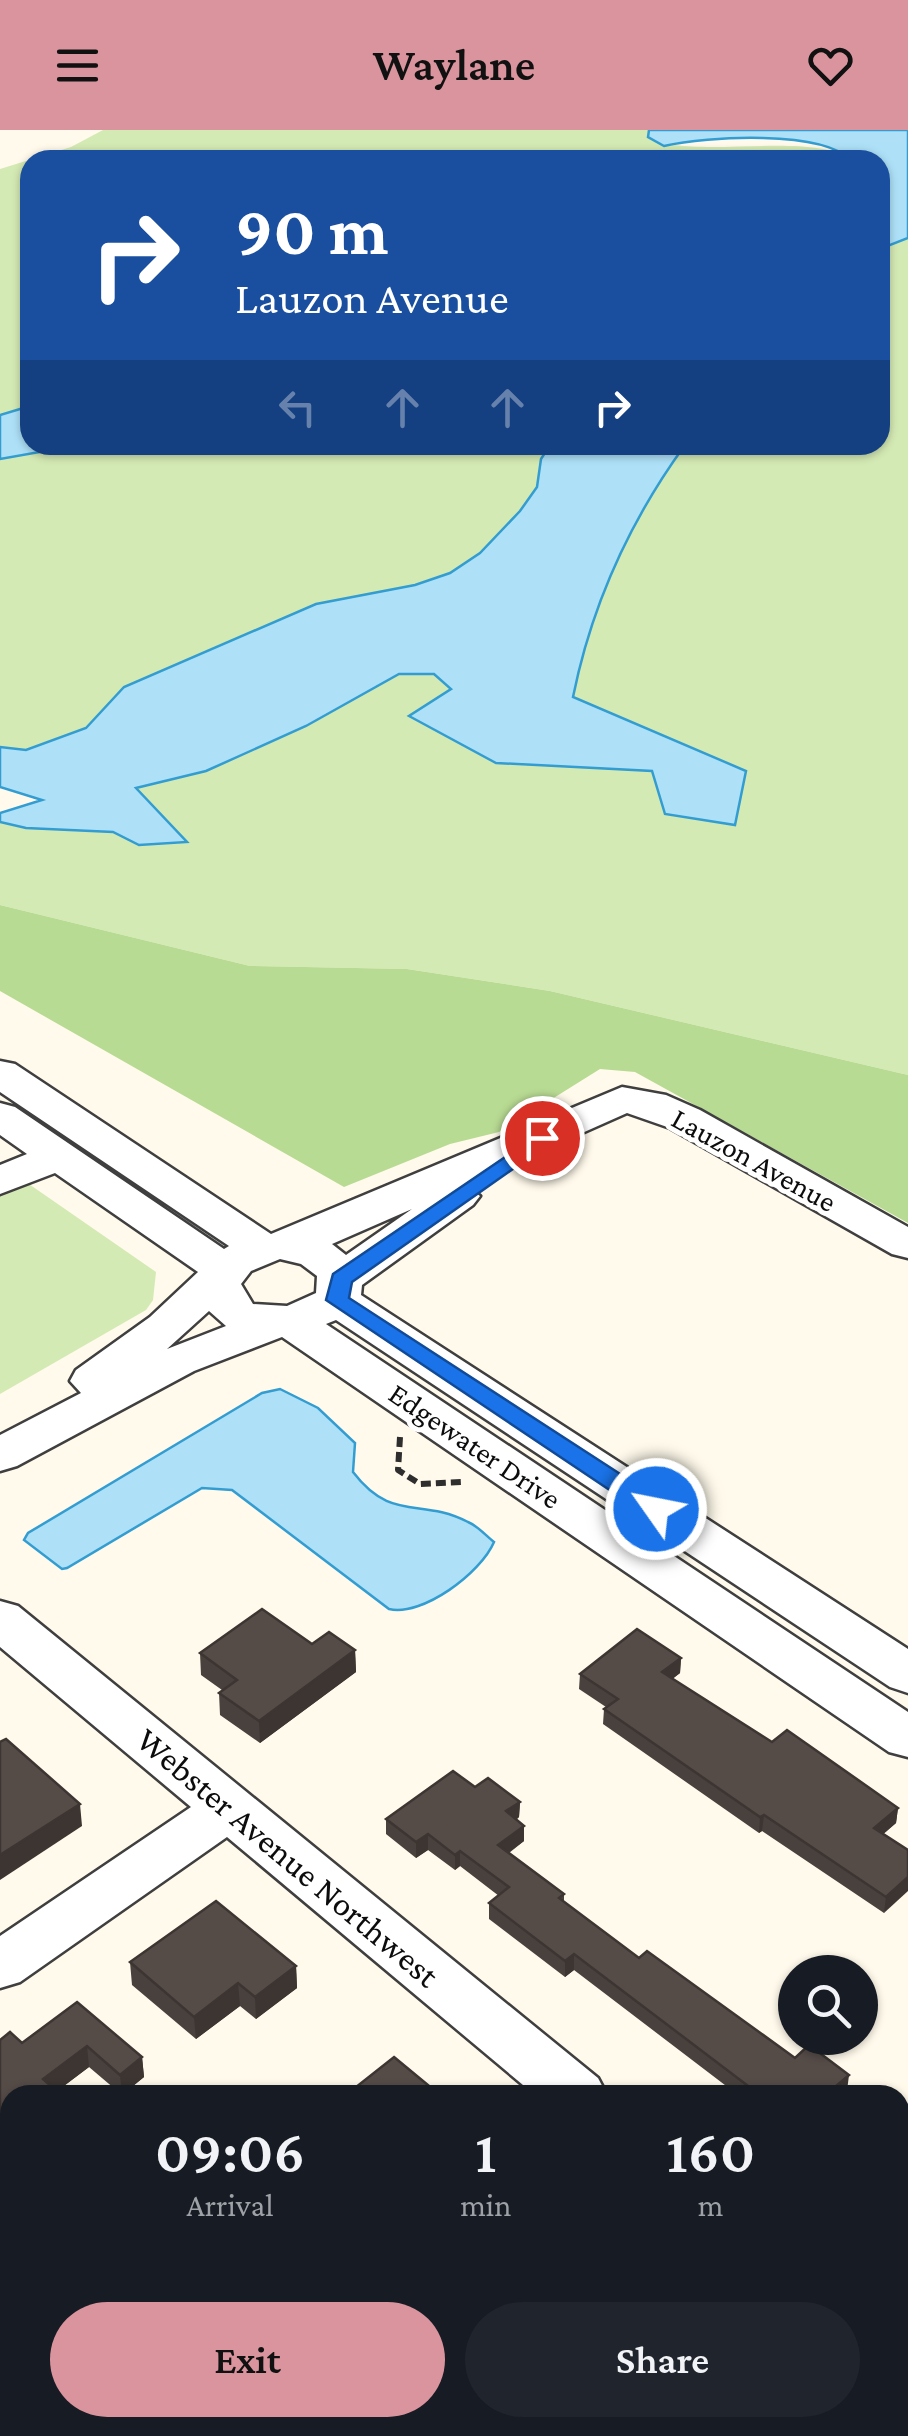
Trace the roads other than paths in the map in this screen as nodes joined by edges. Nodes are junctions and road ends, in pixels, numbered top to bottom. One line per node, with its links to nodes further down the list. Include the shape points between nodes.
1 (0, 1073): 7 (street)
2 (0, 1116): 4 (street)
3 (542, 1138): 6 (street, Lauzon Avenue, via 622,1100 651,1104); 7 (street, Lauzon Avenue); 8 (street, Lauzon Avenue)
4 (59, 1156): 5 (street); 7 (street)
5 (0, 1181)
6 (908, 1245)
7 (249, 1260): 8 (street, Edgewater Drive, via 327,1260); 9 (street, Edgewater Drive, via 223,1300 244,1317); 10 (street, Lauzon Avenue)
8 (339, 1290): 9 (street, Lauzon Avenue); 12 (street, Edgewater Drive)
9 (284, 1322): 10 (street, Lauzon Avenue, via 178,1361); 13 (street, Edgewater Drive)
10 (0, 1453)
11 (0, 1620): 14 (street, Webster Avenue Northwest)
12 (908, 1674)
13 (908, 1738)
14 (228, 1808): 15 (street); 16 (street, Webster Avenue Northwest)
15 (0, 1966)
16 (564, 2085)

